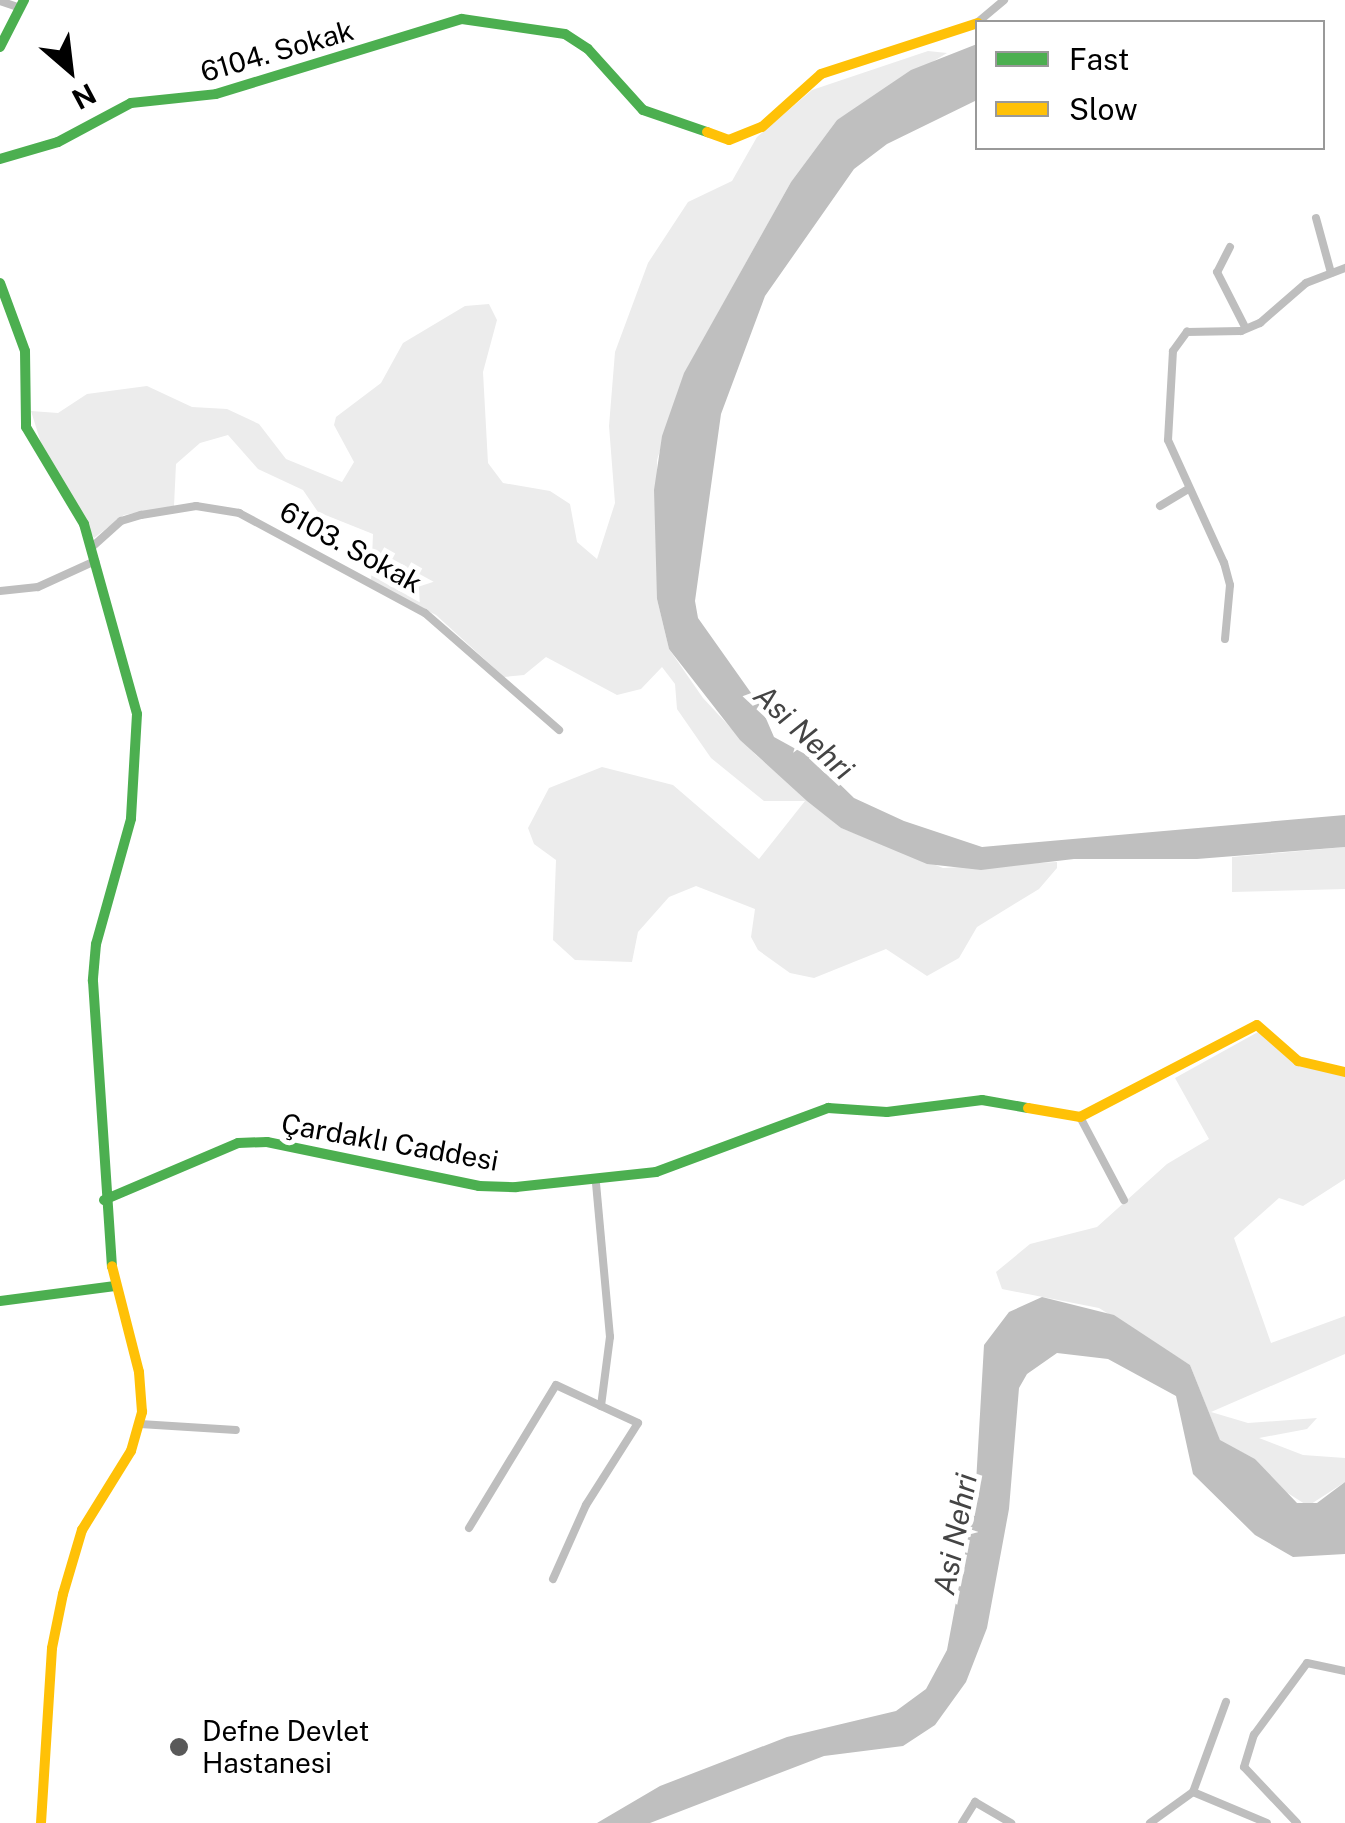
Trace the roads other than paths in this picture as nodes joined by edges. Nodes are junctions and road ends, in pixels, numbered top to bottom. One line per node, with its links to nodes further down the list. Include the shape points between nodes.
1 (1004, 0): 4 (street)
2 (0, 1): 3 (street)
3 (22, 4): 6 (street)
4 (981, 20)
5 (975, 24): 7 (street, 6104. Sokak, via 920,48 821,74 769,120 729,140 660,121 622,94 588,49 565,34 462,19 216,94 131,103 42,149)
6 (0, 46)
7 (0, 159)
8 (1316, 218): 11 (street)
9 (1230, 247): 13 (street, via 1217,272)
10 (1345, 268): 11 (street)
11 (1331, 273): 13 (street)
12 (0, 282): 16 (street, via 25,351 30,440 76,508)
13 (1245, 327): 14 (street, via 1187,332 1174,351 1168,440)
14 (1187, 490): 15 (street); 19 (street, via 1227,574)
15 (1160, 506)
16 (92, 548): 17 (street); 20 (street, 6103. Sokak, via 121,522 141,515 196,506 238,513 425,613)
17 (95, 561): 18 (street, via 38,588); 24 (street, via 137,714 127,844 94,962)
18 (0, 591)
19 (1225, 640)
20 (559, 730)
21 (1345, 1072): 22 (street, via 1298,1061 1257,1025)
22 (1080, 1118): 23 (street, Çardaklı Caddesi, via 982,1100 888,1112 828,1108 678,1165); 25 (street)
23 (596, 1184): 24 (street, Çardaklı Caddesi, via 478,1186 267,1142 238,1142); 28 (street, via 610,1337)
24 (104, 1200): 26 (street)
25 (1124, 1200)
26 (115, 1286): 27 (street); 29 (street, via 140,1372)
27 (0, 1300)
28 (602, 1406): 31 (street, via 556,1386); 32 (street, via 638,1423 636,1432 586,1505)
29 (140, 1424): 30 (street); 36 (street, via 131,1451 82,1530 68,1573 52,1648)
30 (236, 1430)
31 (469, 1528)
32 (553, 1579)
33 (1345, 1671): 41 (street, via 1307,1663 1254,1735 1244,1767)
34 (1226, 1702): 35 (street)
35 (1193, 1792): 39 (street); 40 (street)
36 (41, 1823)
37 (962, 1823): 38 (street, via 975,1802)
38 (1011, 1823)
39 (1150, 1823)
40 (1267, 1823)
41 (1296, 1823)

